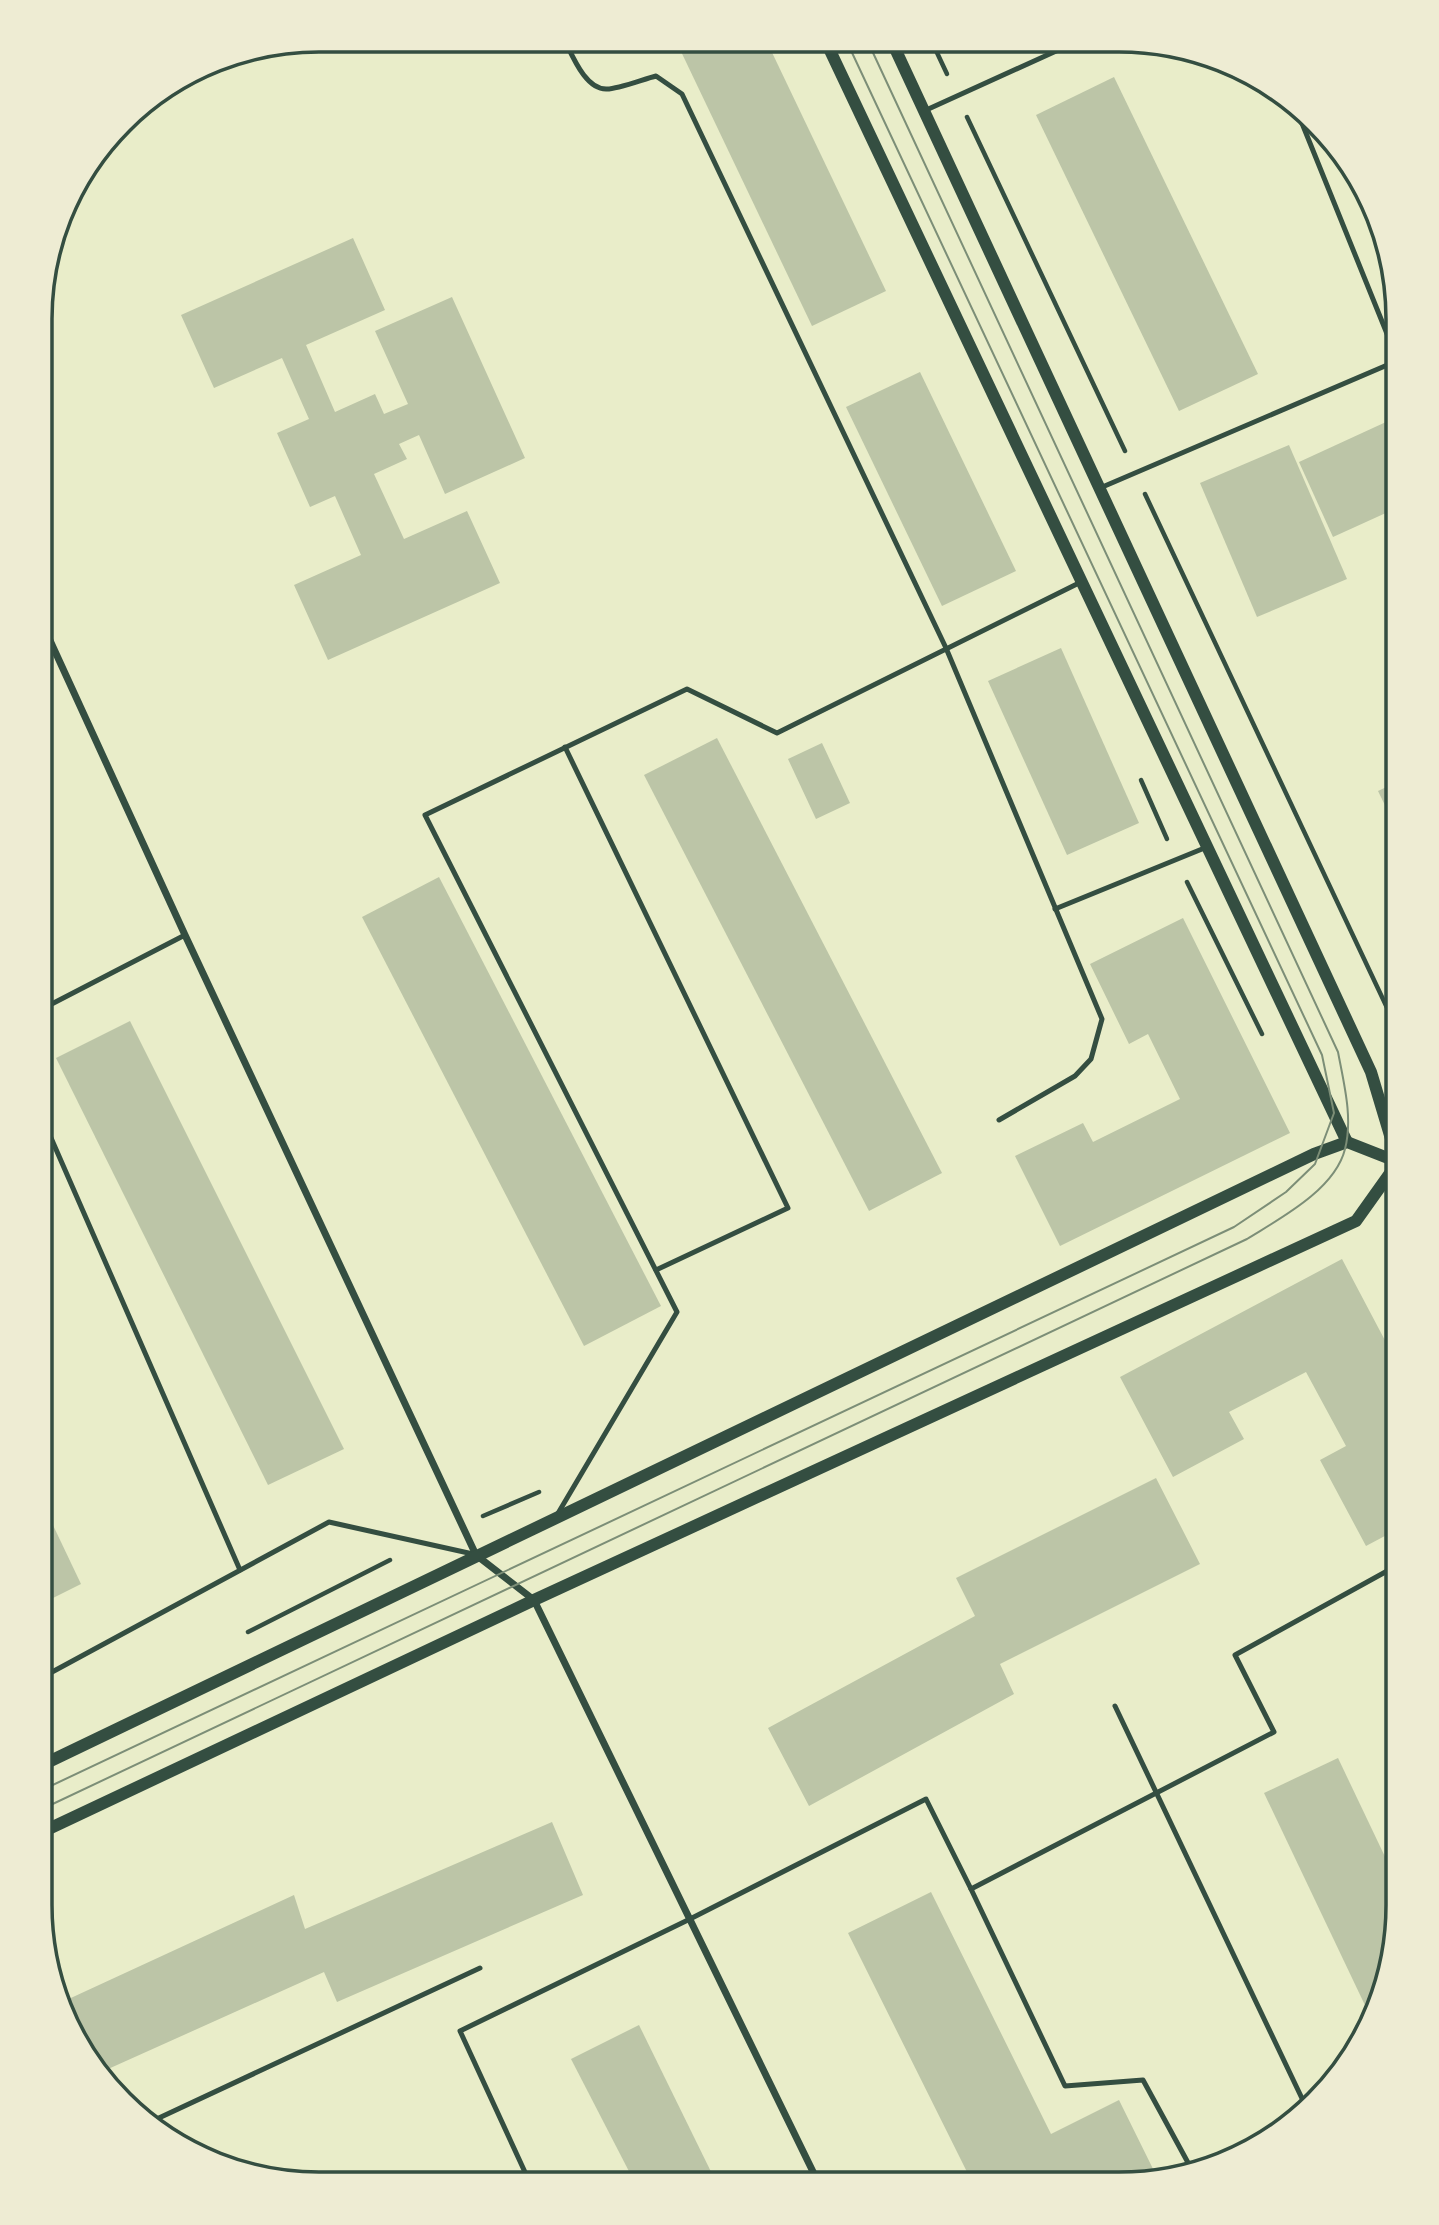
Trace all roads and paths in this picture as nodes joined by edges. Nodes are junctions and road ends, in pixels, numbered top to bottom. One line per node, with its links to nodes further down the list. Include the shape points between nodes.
1 (570, 52): 15 (lane, via 592,84 607,90 656,76 682,94)
2 (832, 52): 13 (street)
3 (897, 52): 7 (street)
4 (937, 52): 6 (path)
5 (1056, 52): 6 (lane)
6 (957, 96): 7 (lane); 11 (path)
7 (924, 111): 12 (street)
8 (1303, 126): 9 (lane)
9 (1386, 329)
10 (1386, 367): 11 (lane)
11 (1135, 473): 12 (lane); 22 (path)
12 (1100, 488): 25 (street, via 1371,1072)
13 (1081, 582): 15 (lane); 17 (street)
14 (52, 645): 20 (street)
15 (946, 648): 16 (lane, via 777,733 687,688); 19 (lane)
16 (565, 747): 30 (lane, via 788,1208); 30 (lane, via 425,815)
17 (1207, 847): 18 (lane); 27 (street)
18 (1176, 860): 19 (lane); 23 (path)
19 (1055, 909): 24 (lane, via 1102,1019 1091,1059 1075,1076)
20 (185, 934): 21 (lane); 33 (street)
21 (52, 1003)
22 (1386, 1006)
23 (1268, 1046)
24 (999, 1120)
25 (1386, 1122)
26 (52, 1140): 36 (lane)
27 (1347, 1142): 28 (street); 32 (street)
28 (1386, 1157)
29 (1386, 1179): 38 (street, via 1356,1221)
30 (656, 1270): 31 (lane, via 677,1312)
31 (582, 1473): 32 (lane); 33 (path)
32 (556, 1516): 35 (street)
33 (462, 1526): 35 (street)
34 (425, 1543): 35 (lane); 36 (lane, via 329,1522); 39 (path)
35 (476, 1555): 38 (street); 42 (street)
36 (240, 1570): 40 (lane)
37 (1386, 1572): 43 (lane, via 1235,1655 1273,1732)
38 (534, 1600): 44 (street); 46 (street)
39 (239, 1636)
40 (52, 1672)
41 (1115, 1706): 43 (lane)
42 (52, 1760)
43 (1157, 1793): 45 (lane); 48 (lane)
44 (52, 1827)
45 (971, 1889): 46 (lane, via 926,1799); 50 (lane, via 1065,2086 1143,2080)
46 (690, 1919): 51 (lane, via 460,2031); 52 (street)
47 (480, 1968): 49 (lane)
48 (1303, 2099)
49 (158, 2118)
50 (1188, 2163)
51 (525, 2172)
52 (813, 2172)

